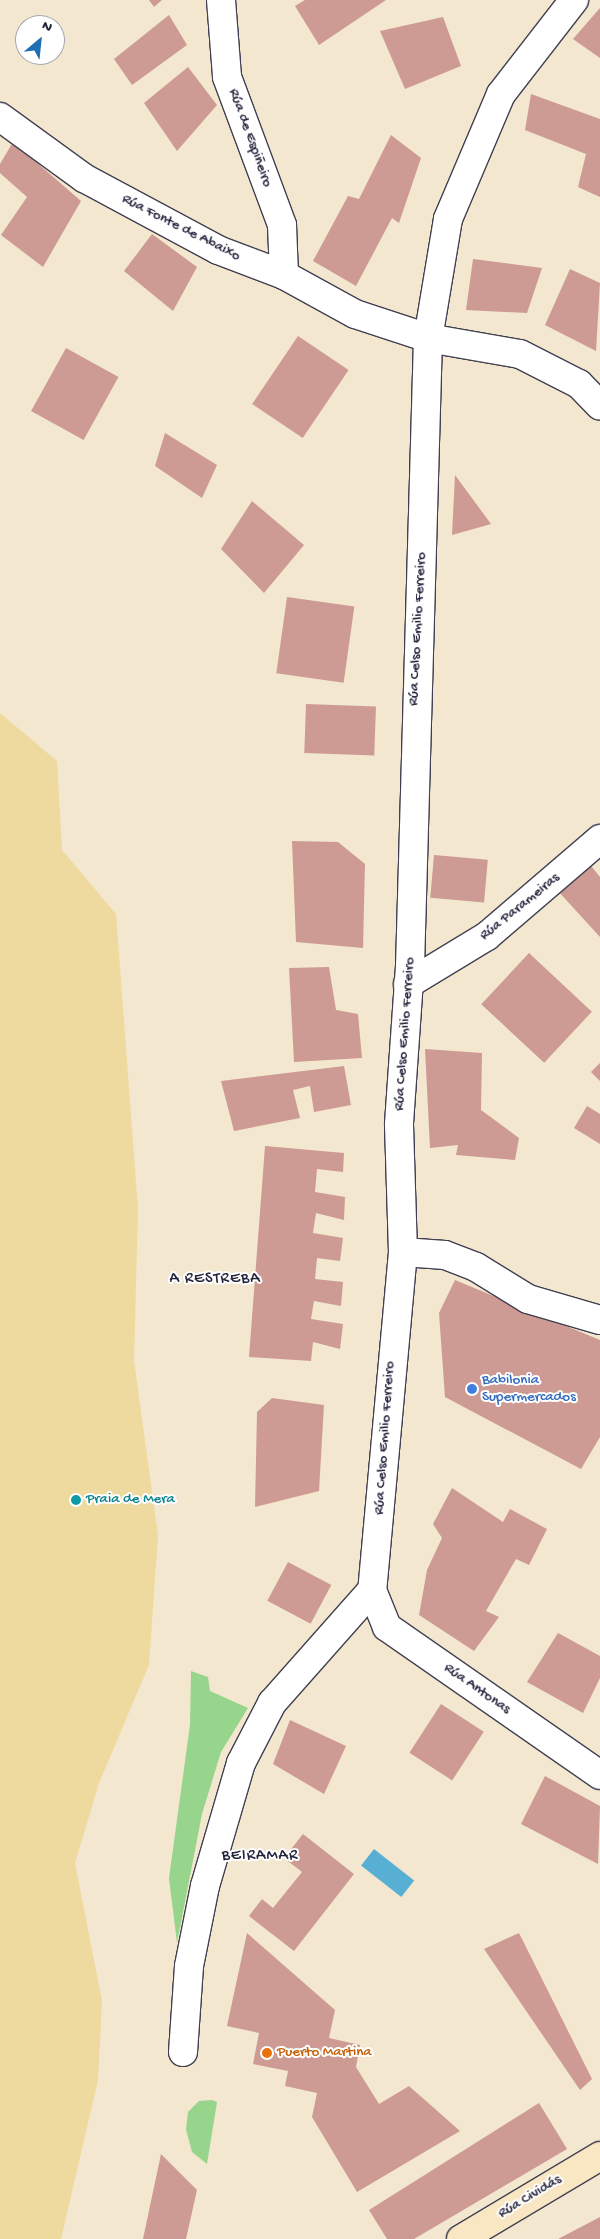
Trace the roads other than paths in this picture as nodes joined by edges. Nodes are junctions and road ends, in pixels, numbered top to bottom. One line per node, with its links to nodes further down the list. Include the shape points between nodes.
1 (222, 0): 4 (street, Rúa de Espiñeiro, via 227,77 282,225)
2 (574, 0): 5 (street, Rúa Celso Emilio Ferreiro, via 497,103 448,219)
3 (0, 117): 4 (street, Rúa Fonte de Abaixo, via 93,182 218,250)
4 (284, 275): 5 (street, Rúa Fonte de Abaixo, via 355,314)
5 (428, 338): 6 (street, via 520,354 579,384); 8 (street, Rúa Celso Emilio Ferreiro)
6 (600, 406)
7 (600, 839): 8 (street, Rúa Parameiras, via 487,936)
8 (408, 984): 9 (street, Rúa Celso Emilio Ferreiro, via 399,1125)
9 (403, 1252): 10 (street, via 445,1255 476,1267 528,1299); 11 (street, Rúa Celso Emilio Ferreiro)
10 (600, 1320)
11 (372, 1590): 12 (street, Rúa Antonas, via 387,1626); 13 (street, via 272,1703 241,1763 205,1886 190,1957)
12 (600, 1775)
13 (183, 2052)
14 (600, 2156): 15 (main road, Rúa Cividás)
15 (461, 2239)

